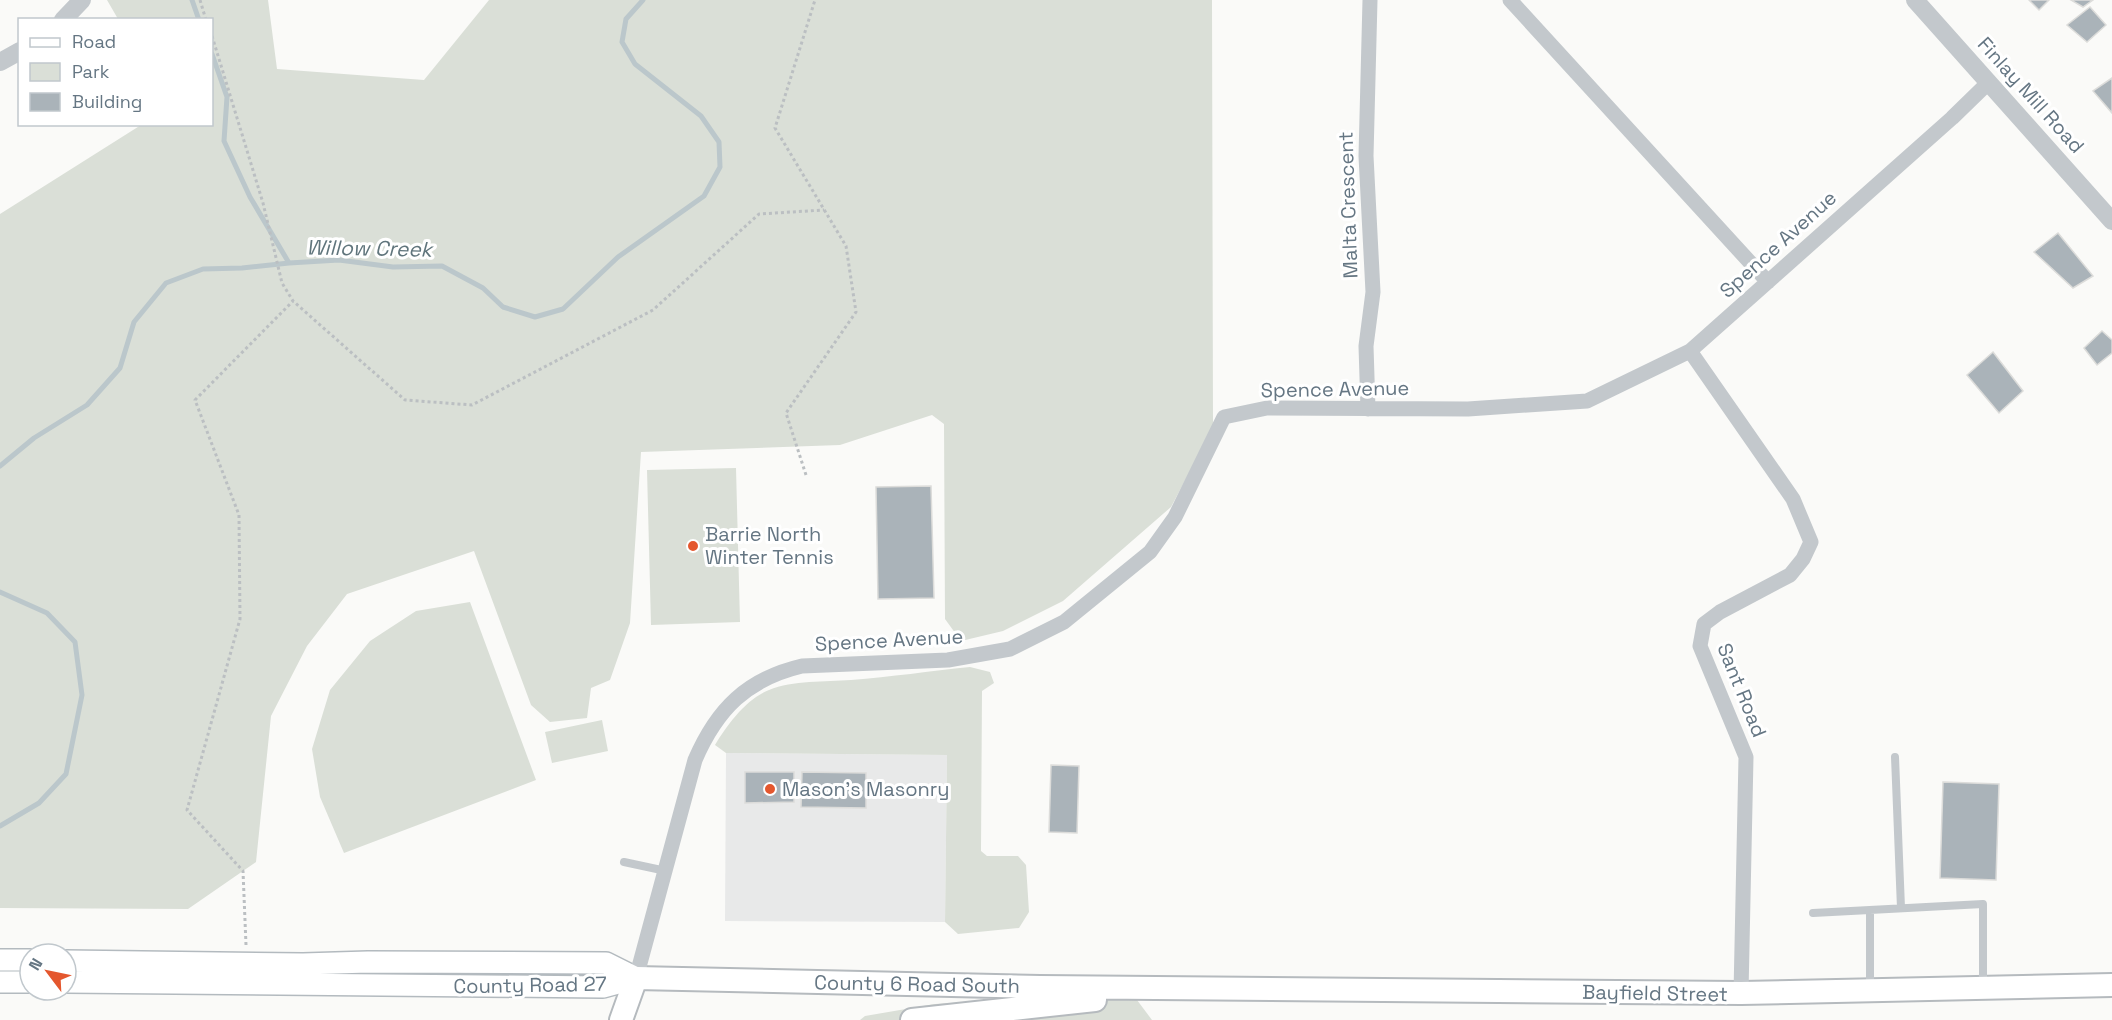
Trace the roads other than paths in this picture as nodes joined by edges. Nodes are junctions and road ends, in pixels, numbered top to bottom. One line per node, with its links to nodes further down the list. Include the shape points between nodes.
1 (82, 0): 5 (street)
2 (1370, 0): 12 (street, Malta Crescent, via 1366,156 1372,292 1366,346)
3 (1510, 0): 10 (street)
4 (1915, 0): 8 (street, Finlay Mill Road)
5 (65, 18)
6 (18, 52): 7 (street)
7 (0, 63)
8 (1989, 82): 9 (street, Finlay Mill Road); 10 (street, Spence Avenue)
9 (2112, 221)
10 (1768, 282): 11 (street, Spence Avenue)
11 (1690, 351): 12 (street, Spence Avenue, via 1587,400 1468,409); 30 (street, Sant Road, via 1793,499 1811,542 1790,574 1704,624 1700,646 1746,757)
12 (1368, 409): 15 (street, Spence Avenue, via 1267,408 1224,417 1175,517 1149,552 1064,622 1010,649 948,660 802,666 756,683 720,715 705,737 695,760)
13 (1895, 757): 16 (lane)
14 (624, 862): 15 (lane)
15 (666, 871): 22 (street, Spence Avenue)
16 (1901, 908): 17 (lane); 28 (lane, via 1983,904)
17 (1870, 910): 18 (lane); 29 (lane)
18 (1812, 913)
19 (0, 960): 20 (main road)
20 (18, 960)
21 (78, 961): 22 (main road, County Road 27, via 606,963)
22 (636, 978): 25 (main road, County Road 27, via 603,987); 27 (main road, County 6 Road South); 31 (main road)
23 (0, 982): 24 (main road)
24 (18, 982)
25 (78, 982)
26 (2112, 985): 28 (main road, Bayfield Street)
27 (1198, 988): 30 (main road, Bayfield Street); 32 (main road)
28 (1983, 988): 29 (main road, Bayfield Street)
29 (1870, 990): 30 (main road, Bayfield Street)
30 (1741, 993)
31 (621, 1020)
32 (912, 1020)

